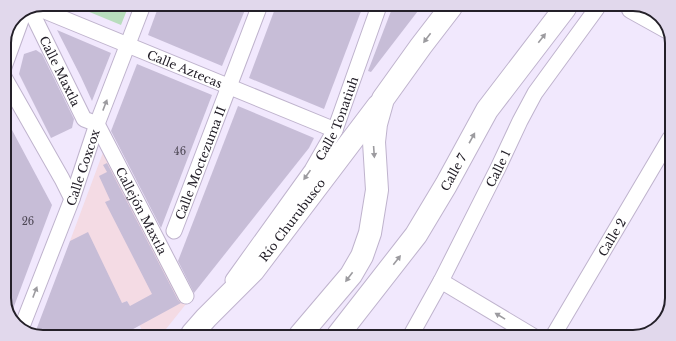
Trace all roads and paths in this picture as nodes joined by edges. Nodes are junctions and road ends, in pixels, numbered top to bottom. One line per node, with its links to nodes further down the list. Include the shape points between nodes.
1 (45, 11): 12 (street, Calle Aztecas)
2 (141, 11): 12 (street, Calle Coxcox)
3 (258, 11): 14 (street, Calle Moctezuma II)
4 (378, 11): 18 (street, Calle Tonatiuh)
5 (448, 11): 16 (main road, one-way to 16)
6 (564, 11): 27 (main road, Calle 7, one-way to 6, via 416,235 487,110)
7 (595, 11): 22 (street, Calle 1, via 536,93 520,121)
8 (639, 12): 11 (street)
9 (31, 13): 17 (street, Calle Maxtla, via 84,119)
10 (21, 20): 13 (street)
11 (657, 22)
12 (127, 45): 14 (street, Calle Aztecas); 17 (street, Calle Coxcox, one-way to 12)
13 (11, 48)
14 (229, 86): 18 (street, Calle Aztecas); 21 (street, Calle Moctezuma II)
15 (11, 89): 20 (street)
16 (383, 99): 25 (main road, Río Churubusco, via 253,271); 26 (main road, one-way to 26, via 374,142 377,190 370,232 362,256 351,275)
17 (97, 124): 20 (street, Calle Coxcox); 23 (street, Callejón Maxtla)
18 (335, 130): 25 (street, Calle Tonatiuh, one-way to 25, via 312,170)
19 (665, 146): 30 (street, Calle 2)
20 (72, 199): 24 (street, Calle Coxcox, one-way to 20)
21 (174, 230)
22 (441, 281): 28 (street, Calle 1); 29 (street, one-way to 22)
23 (186, 296)
24 (23, 323)
25 (199, 326)
26 (304, 330)
27 (342, 330)
28 (414, 330)
29 (523, 330)
30 (556, 330)

